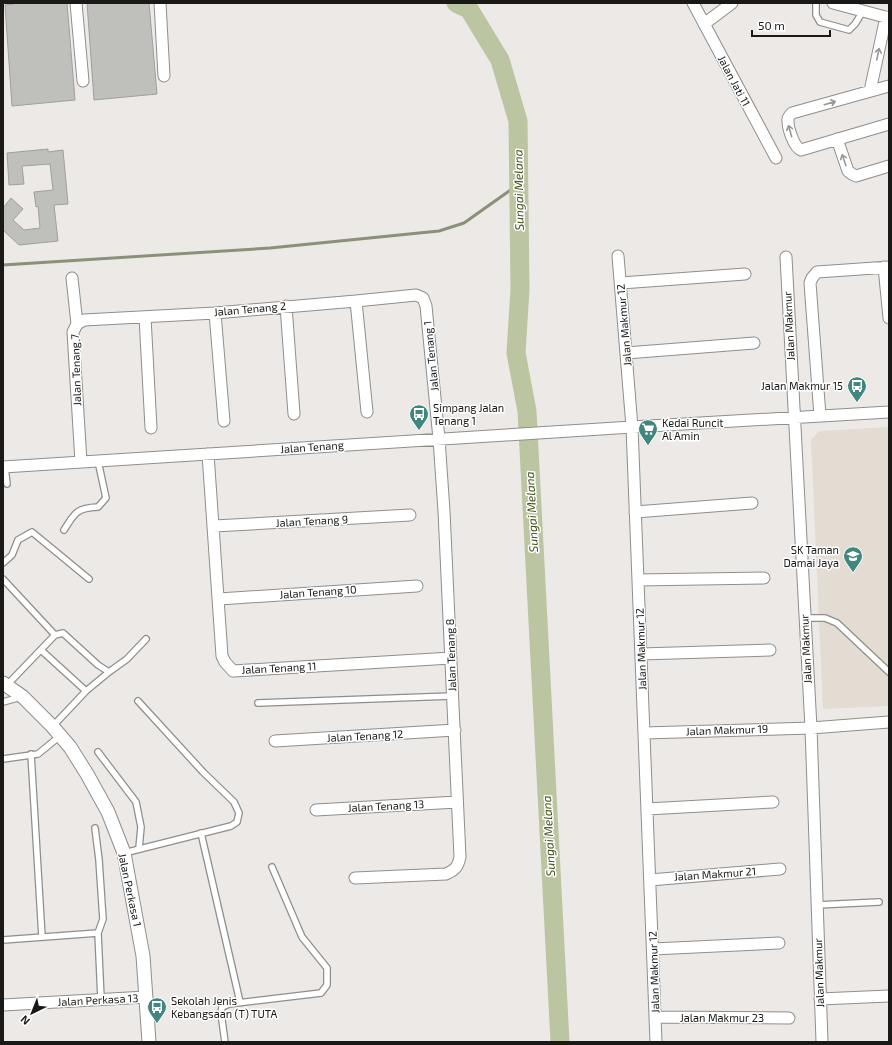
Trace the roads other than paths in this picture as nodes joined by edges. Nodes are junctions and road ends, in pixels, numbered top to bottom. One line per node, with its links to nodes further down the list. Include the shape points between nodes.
1 (76, 3): 11 (street)
2 (160, 3): 10 (street)
3 (693, 3): 9 (street, Jalan Jati 11)
4 (732, 3): 9 (street)
5 (816, 3): 7 (lane, via 816,14 820,22 849,30)
6 (833, 3): 7 (street)
7 (863, 11): 8 (street)
8 (887, 18): 13 (street, one-way to 8)
9 (704, 24): 16 (street, Jalan Jati 11)
10 (164, 76)
11 (83, 81)
12 (889, 86): 13 (street)
13 (870, 91): 15 (street, one-way to 13, via 797,149 787,121 789,116)
14 (889, 124): 15 (street)
15 (837, 139): 17 (street, one-way to 15, via 856,176 852,174 848,171)
16 (776, 158)
17 (889, 166)
18 (618, 256): 23 (street, Jalan Makmur 12)
19 (786, 257): 37 (street, Jalan Makmur)
20 (887, 267): 29 (street); 36 (street, via 817,272 812,278 810,283)
21 (745, 274): 23 (street)
22 (72, 278): 30 (street, Jalan Tenang 7)
23 (621, 283): 32 (street, Jalan Makmur 12)
24 (423, 298): 25 (street, Jalan Tenang 2, via 416,295); 41 (street, Jalan Tenang 1, via 426,306)
25 (356, 302): 26 (street, Jalan Tenang 2); 33 (street)
26 (286, 306): 27 (street, Jalan Tenang 2); 35 (street)
27 (215, 313): 28 (street, Jalan Tenang 2); 38 (street)
28 (145, 317): 30 (street, Jalan Tenang 2, via 84,320); 40 (street)
29 (889, 318)
30 (77, 324): 44 (street, Jalan Tenang 7, via 73,332)
31 (754, 344): 32 (street)
32 (626, 353): 39 (street, Jalan Makmur 12)
33 (367, 412)
34 (889, 412): 36 (street)
35 (294, 414)
36 (820, 416): 37 (street)
37 (794, 418): 39 (street); 59 (street, Jalan Makmur)
38 (224, 421)
39 (627, 427): 41 (street, Jalan Tenang); 48 (street, Jalan Makmur 12)
40 (151, 428)
41 (439, 439): 42 (street, Jalan Tenang); 65 (street, Jalan Tenang 8)
42 (208, 454): 43 (street, Jalan Tenang); 50 (street, Jalan Tenang 11)
43 (98, 461): 44 (street, Jalan Tenang); 51 (lane, via 106,498 98,507 85,508 74,514)
44 (81, 462): 45 (street, Jalan Tenang)
45 (4, 467): 46 (lane)
46 (7, 484)
47 (752, 503): 48 (street)
48 (635, 512): 56 (street, Jalan Makmur 12)
49 (410, 516): 50 (street, Jalan Tenang 9)
50 (214, 526): 58 (street, Jalan Tenang 11)
51 (64, 530)
52 (3, 563): 55 (lane, via 12,555 18,540 32,532)
53 (764, 578): 56 (street)
54 (3, 579): 60 (lane)
55 (89, 579)
56 (638, 580): 64 (street, Jalan Makmur 12)
57 (417, 586): 58 (street, Jalan Tenang 10)
58 (219, 599): 65 (street, Jalan Tenang 11, via 222,656 233,671)
59 (805, 618): 67 (lane, via 825,618 838,623); 77 (street, Jalan Makmur)
60 (55, 635): 62 (lane); 66 (lane, via 63,633)
61 (146, 639): 66 (lane, via 128,659)
62 (42, 650): 68 (lane); 69 (lane)
63 (770, 650): 64 (street)
64 (641, 654): 79 (street, Jalan Makmur 12)
65 (451, 658): 70 (street, Jalan Tenang 8)
66 (109, 672): 69 (lane)
67 (889, 672)
68 (5, 684): 71 (street, Jalan Perkasa 1)
69 (86, 691): 76 (lane)
70 (452, 696): 74 (lane); 78 (street, Jalan Tenang 8)
71 (23, 697): 73 (lane); 76 (street, Jalan Perkasa 1)
72 (138, 701): 90 (lane, via 234,802 239,813 237,822 231,826)
73 (3, 702)
74 (258, 703)
75 (889, 722): 77 (street, Jalan Makmur 19)
76 (52, 726): 80 (street, Jalan Perkasa 1)
77 (811, 728): 79 (street, Jalan Makmur 19); 98 (street, Jalan Makmur)
78 (455, 730): 81 (street, Jalan Tenang 12); 85 (street, Jalan Tenang 8)
79 (644, 733): 87 (street, Jalan Makmur 12)
80 (61, 736): 83 (lane, via 38,754); 92 (street, Jalan Perkasa 1, via 87,774 108,812)
81 (275, 741)
82 (98, 752): 91 (lane, via 136,802 141,827)
83 (31, 754): 84 (lane); 100 (lane)
84 (3, 759)
85 (457, 802): 88 (street, Jalan Tenang 13); 95 (street, Jalan Tenang 8, via 460,857 454,870 446,874)
86 (773, 802): 87 (street)
87 (647, 809): 96 (street, Jalan Makmur 12)
88 (316, 810)
89 (95, 828): 99 (lane, via 103,918)
90 (201, 833): 91 (lane); 108 (lane)
91 (139, 848): 92 (lane)
92 (124, 853): 105 (street, Jalan Perkasa 1, via 143,956)
93 (272, 868): 108 (lane, via 302,938 327,968 327,985 321,993)
94 (780, 869): 96 (street, Jalan Makmur 21)
95 (355, 878)
96 (650, 880): 103 (street, Jalan Makmur 12)
97 (879, 902): 98 (lane)
98 (817, 905): 107 (street, Jalan Makmur)
99 (98, 933): 100 (lane); 106 (lane)
100 (42, 937): 101 (lane)
101 (3, 940)
102 (779, 943): 103 (street)
103 (653, 949): 110 (street, Jalan Makmur 12)
104 (889, 996): 107 (street)
105 (146, 997): 106 (street, Jalan Perkasa 13); 112 (street, Jalan Perkasa 1)
106 (101, 999): 109 (street, Jalan Perkasa 13)
107 (820, 999): 115 (street, Jalan Makmur)
108 (240, 1002): 113 (lane, via 222,1007)
109 (3, 1005)
110 (655, 1017): 111 (street, Jalan Makmur 23); 114 (street, Jalan Makmur 12)
111 (789, 1018)
112 (149, 1042)
113 (225, 1042)
114 (656, 1042)
115 (822, 1042)

